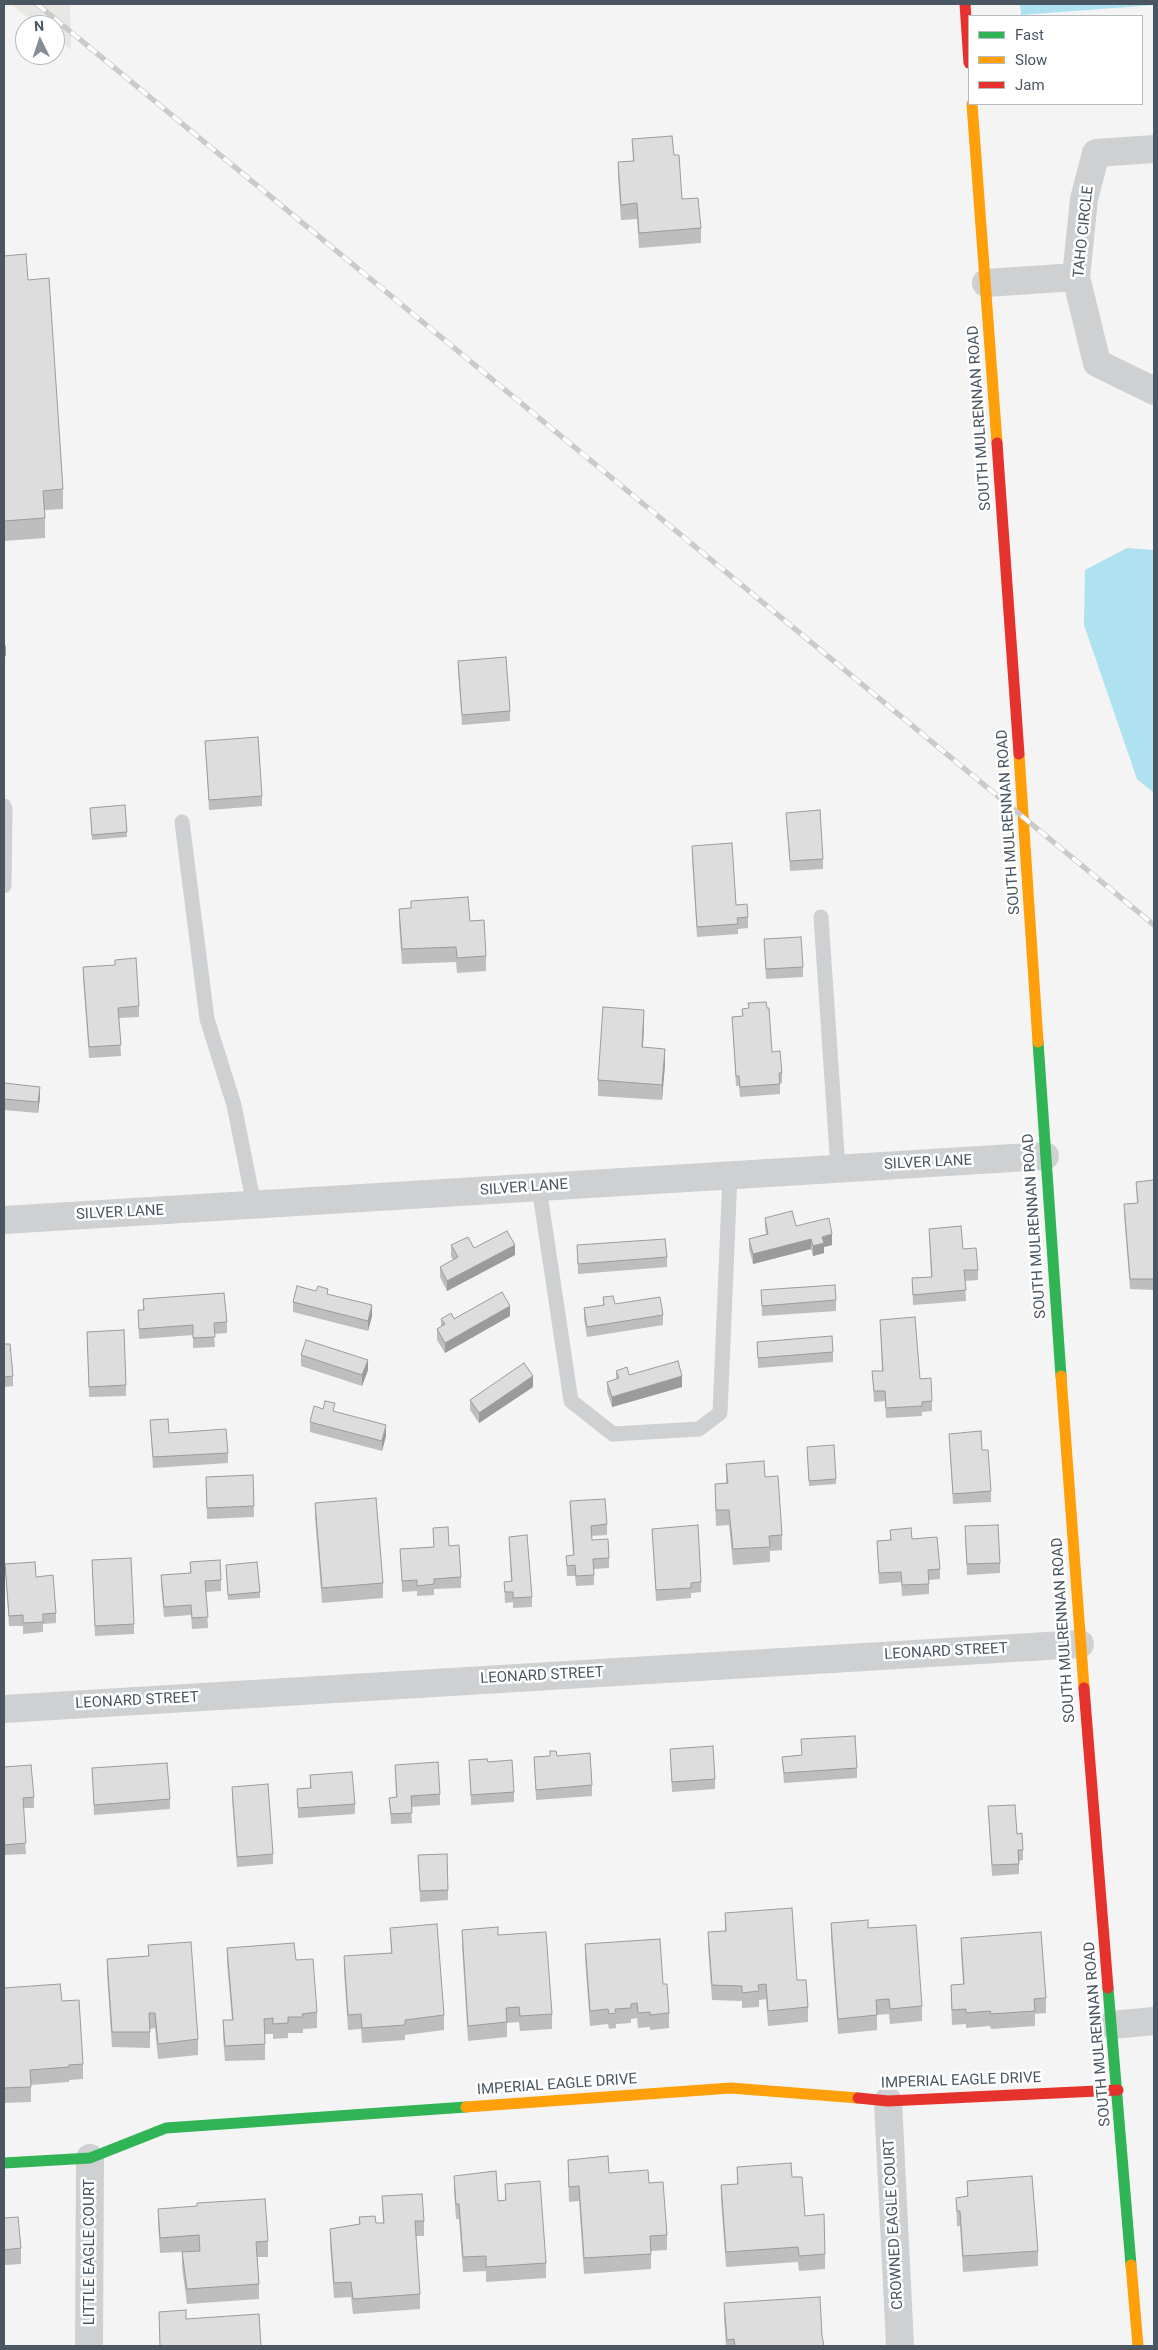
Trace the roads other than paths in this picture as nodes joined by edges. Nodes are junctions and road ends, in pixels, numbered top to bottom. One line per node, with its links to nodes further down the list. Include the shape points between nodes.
1 (965, 4): 2 (street)
2 (968, 48)
3 (972, 105): 6 (street, SOUTH MULRENNAN ROAD)
4 (1154, 149): 5 (street, TAHO CIRCLE, via 1096,153 1084,198)
5 (1076, 277): 6 (street); 7 (street, TAHO CIRCLE, via 1098,364)
6 (986, 283): 12 (street, SOUTH MULRENNAN ROAD)
7 (1154, 391)
8 (4, 806): 10 (lane)
9 (182, 822): 16 (lane, via 207,1019 234,1105)
10 (4, 886)
11 (821, 917): 13 (lane)
12 (1045, 1156): 13 (street, SILVER LANE); 18 (street, SOUTH MULRENNAN ROAD)
13 (838, 1169): 14 (street, SILVER LANE)
14 (730, 1175): 15 (street, SILVER LANE); 15 (lane, via 720,1413 699,1429 613,1434 571,1401)
15 (539, 1187): 16 (street, SILVER LANE)
16 (254, 1205): 17 (street, SILVER LANE)
17 (4, 1220)
18 (1080, 1644): 19 (street, LEONARD STREET); 21 (street, SOUTH MULRENNAN ROAD)
19 (4, 1709)
20 (1154, 2022): 21 (street)
21 (1112, 2025): 22 (street, SOUTH MULRENNAN ROAD)
22 (1118, 2090): 23 (street, IMPERIAL EAGLE DRIVE); 28 (street, SOUTH MULRENNAN ROAD)
23 (888, 2101): 24 (street, IMPERIAL EAGLE DRIVE, via 731,2088 166,2128); 27 (street, CROWNED EAGLE COURT)
24 (90, 2158): 25 (street, IMPERIAL EAGLE DRIVE); 26 (street, LITTLE EAGLE COURT)
25 (4, 2163)
26 (89, 2346)
27 (900, 2346)
28 (1138, 2346)

